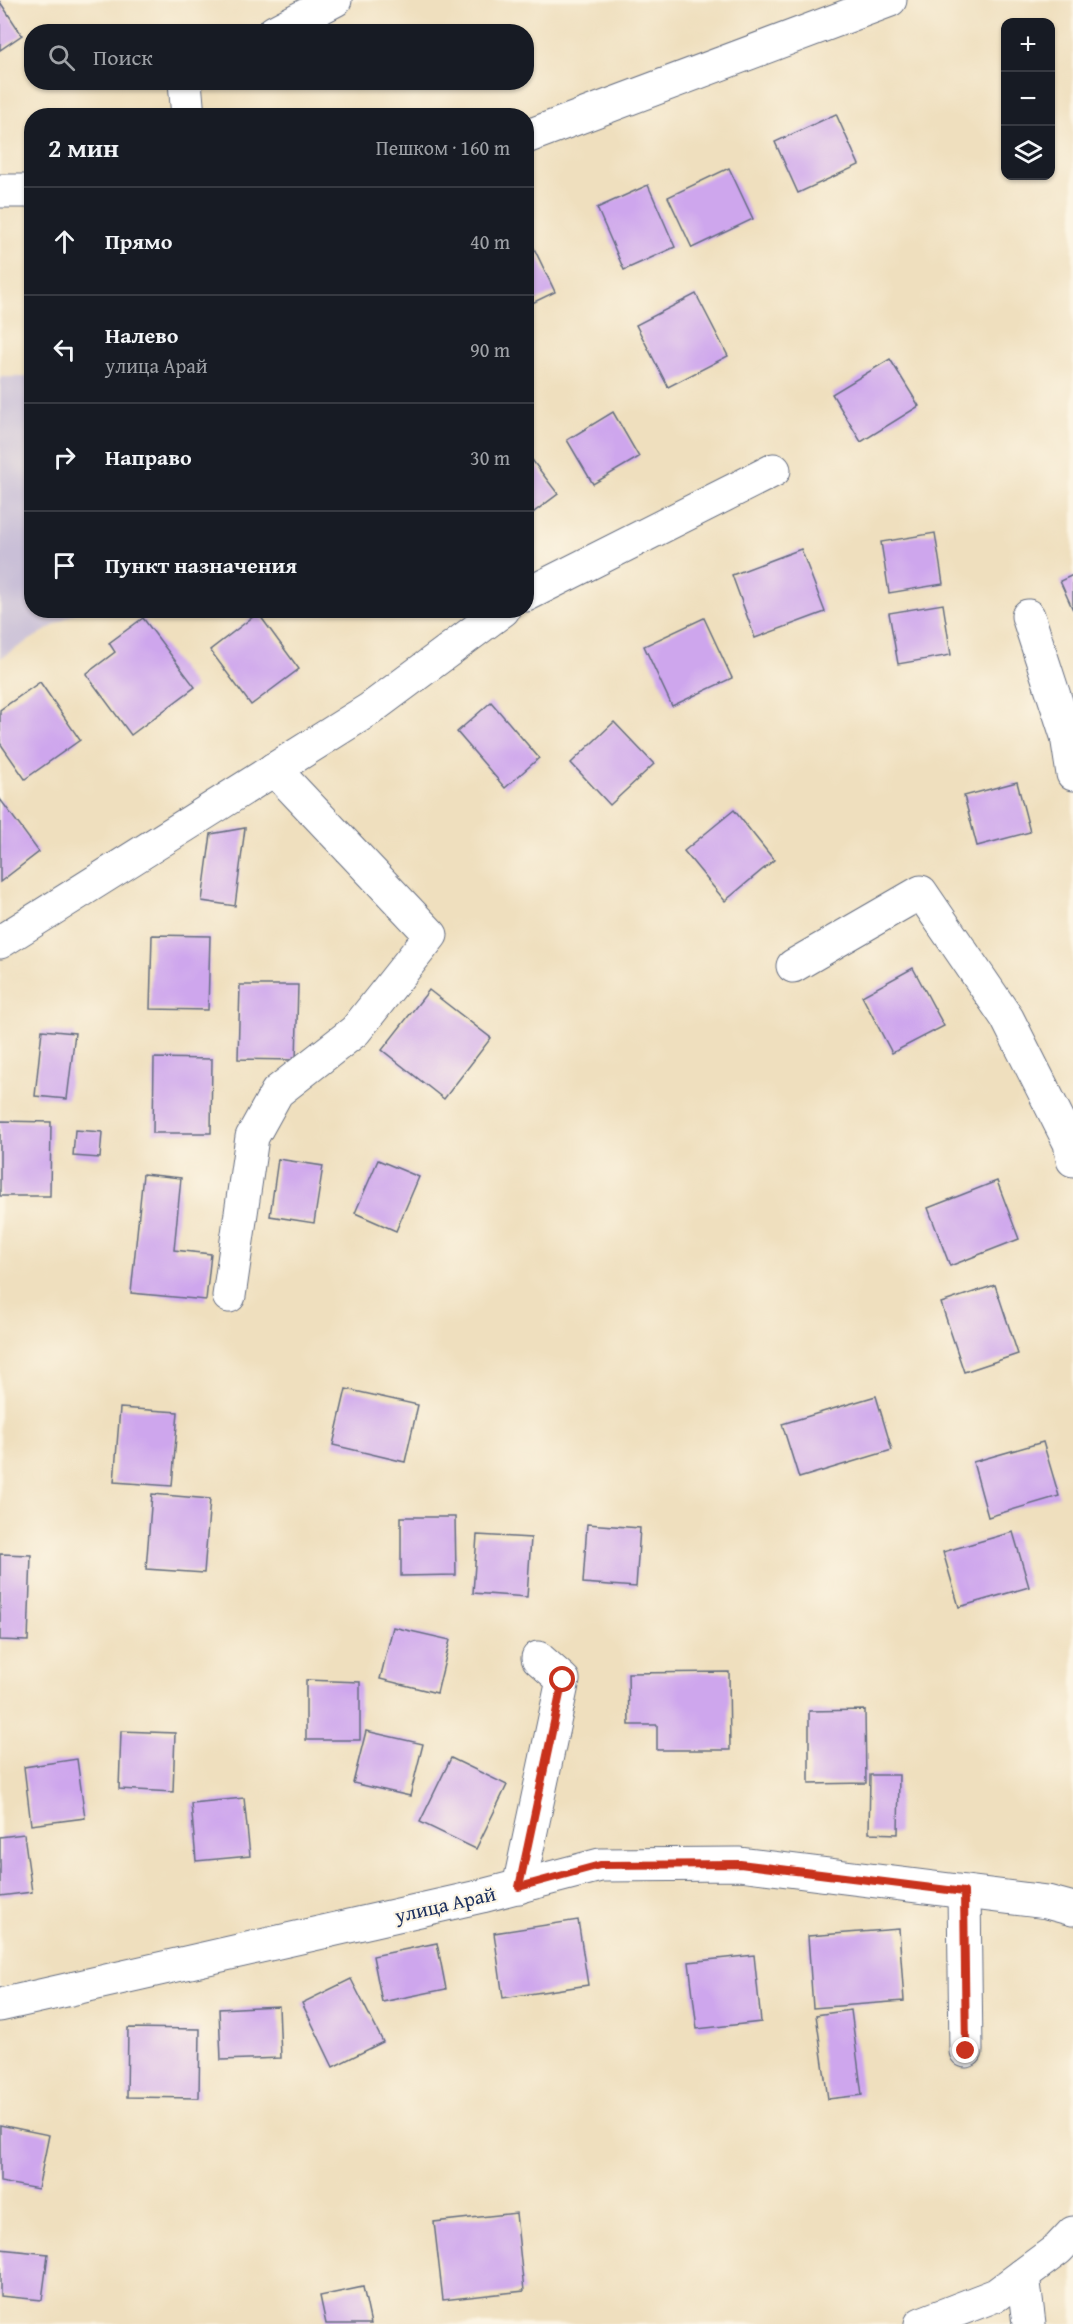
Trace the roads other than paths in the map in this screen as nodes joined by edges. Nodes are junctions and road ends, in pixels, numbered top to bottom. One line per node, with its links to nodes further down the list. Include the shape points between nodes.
1 (335, 0): 3 (street)
2 (890, 0): 6 (street)
3 (289, 24)
4 (186, 90): 5 (street)
5 (187, 108)
6 (534, 134)
7 (24, 190): 8 (street)
8 (0, 191)
9 (774, 470): 10 (street)
10 (534, 591)
11 (1028, 616): 14 (street, via 1067,736)
12 (492, 618): 13 (street, via 370,709)
13 (274, 769): 15 (street); 18 (street, via 431,935 355,1031 277,1092 252,1137)
14 (1073, 774)
15 (0, 942)
16 (793, 966): 17 (street, via 921,892 1007,1018 1070,1143)
17 (1073, 1160)
18 (229, 1296)
19 (538, 1658): 20 (street, via 563,1680)
20 (519, 1887): 21 (street, улица Арай, via 600,1865 740,1864); 23 (street, улица Арай)
21 (964, 1892): 22 (street, улица Арай); 24 (street)
22 (1073, 1909)
23 (0, 2005)
24 (966, 2051)
25 (1073, 2233): 26 (street)
26 (1023, 2275): 27 (street, via 996,2295); 28 (street)
27 (921, 2324)
28 (1029, 2324)

